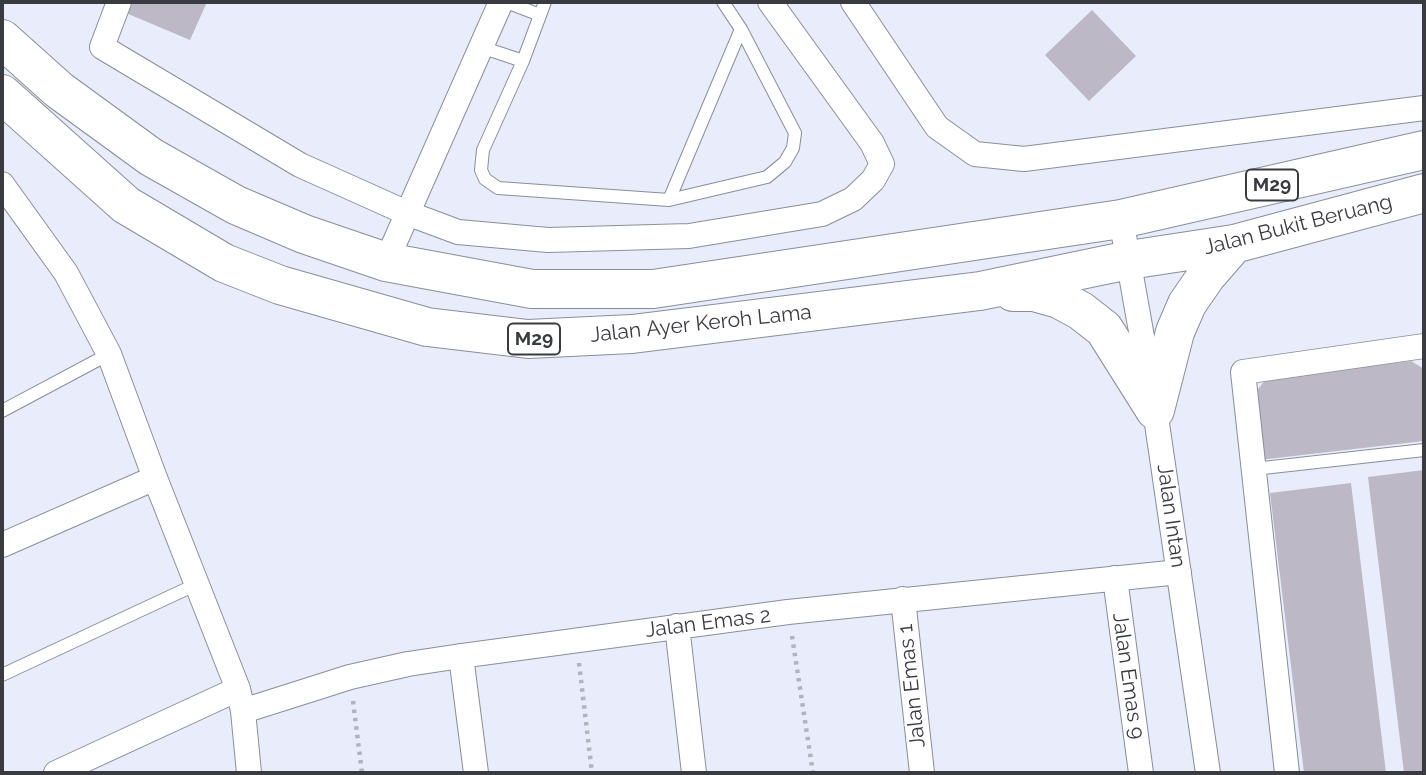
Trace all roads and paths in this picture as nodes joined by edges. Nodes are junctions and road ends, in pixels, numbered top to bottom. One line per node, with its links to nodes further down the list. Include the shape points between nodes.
1 (119, 2): 18 (street, via 102,47 300,165)
2 (500, 2): 10 (street)
3 (506, 2): 7 (lane)
4 (723, 2): 8 (lane)
5 (770, 2): 18 (street, via 872,143 882,164 853,199 822,214 676,237 535,239 458,233)
6 (853, 2): 13 (street, via 937,127 975,154 1024,159)
7 (543, 8): 11 (lane)
8 (741, 29): 17 (lane); 17 (lane, via 795,133 793,148 767,177)
9 (2, 39): 22 (main road, Jalan Ayer Keroh Lama / M29, via 59,90 150,157 236,205)
10 (481, 47): 11 (lane); 18 (street)
11 (523, 61): 17 (lane, via 482,150 485,178 498,188)
12 (2, 94): 24 (main road, Jalan Ayer Keroh Lama / M29, via 126,205 224,263 279,285)
13 (1424, 108)
14 (1424, 150): 19 (main road, Jalan Bukit Beruang / M29)
15 (2, 184): 26 (street, via 66,273)
16 (1424, 193): 20 (main road, Jalan Bukit Beruang / M29)
17 (669, 200)
18 (407, 213): 22 (street)
19 (1121, 219): 21 (street, Jalan Intan); 22 (main road, Jalan Ayer Keroh Lama / M29, via 653,289 532,289)
20 (1234, 244): 21 (main road, Jalan Bukit Beruang / M29); 27 (main road, via 1187,304)
21 (1129, 260): 23 (main road, Jalan Ayer Keroh Lama / M29); 27 (street, Jalan Intan)
22 (386, 262): 24 (main road, via 389,282 403,306)
23 (980, 291): 24 (main road, Jalan Ayer Keroh Lama / M29, via 632,334 528,339); 27 (main road, via 1034,292 1081,311 1104,329)
24 (427, 327)
25 (1424, 346): 30 (street, via 1243,372)
26 (109, 354): 28 (lane); 31 (street)
27 (1155, 410): 33 (street, Jalan Intan)
28 (2, 411)
29 (1424, 450): 30 (lane)
30 (1254, 469): 54 (street)
31 (155, 478): 32 (street); 35 (street)
32 (2, 545)
33 (1179, 572): 34 (street, Jalan Emas 2); 53 (street, Jalan Intan)
34 (1115, 578): 36 (street, Jalan Emas 2); 52 (street, Jalan Emas 9)
35 (197, 584): 41 (lane); 43 (street)
36 (902, 599): 37 (street, Jalan Emas 2); 51 (street, Jalan Emas 1)
37 (788, 612): 38 (street, Jalan Emas 2); 50 (path)
38 (677, 626): 39 (street, Jalan Emas 2); 49 (street)
39 (576, 640): 40 (street, Jalan Emas 2); 48 (path)
40 (461, 656): 42 (street, Jalan Emas 2); 47 (street)
41 (2, 675)
42 (350, 677): 43 (street, Jalan Emas 2); 46 (path)
43 (241, 700): 44 (street, Jalan Emas 2); 45 (street)
44 (56, 773)
45 (249, 773)
46 (362, 773)
47 (476, 773)
48 (592, 773)
49 (694, 773)
50 (813, 773)
51 (922, 773)
52 (1141, 773)
53 (1208, 773)
54 (1287, 773)

